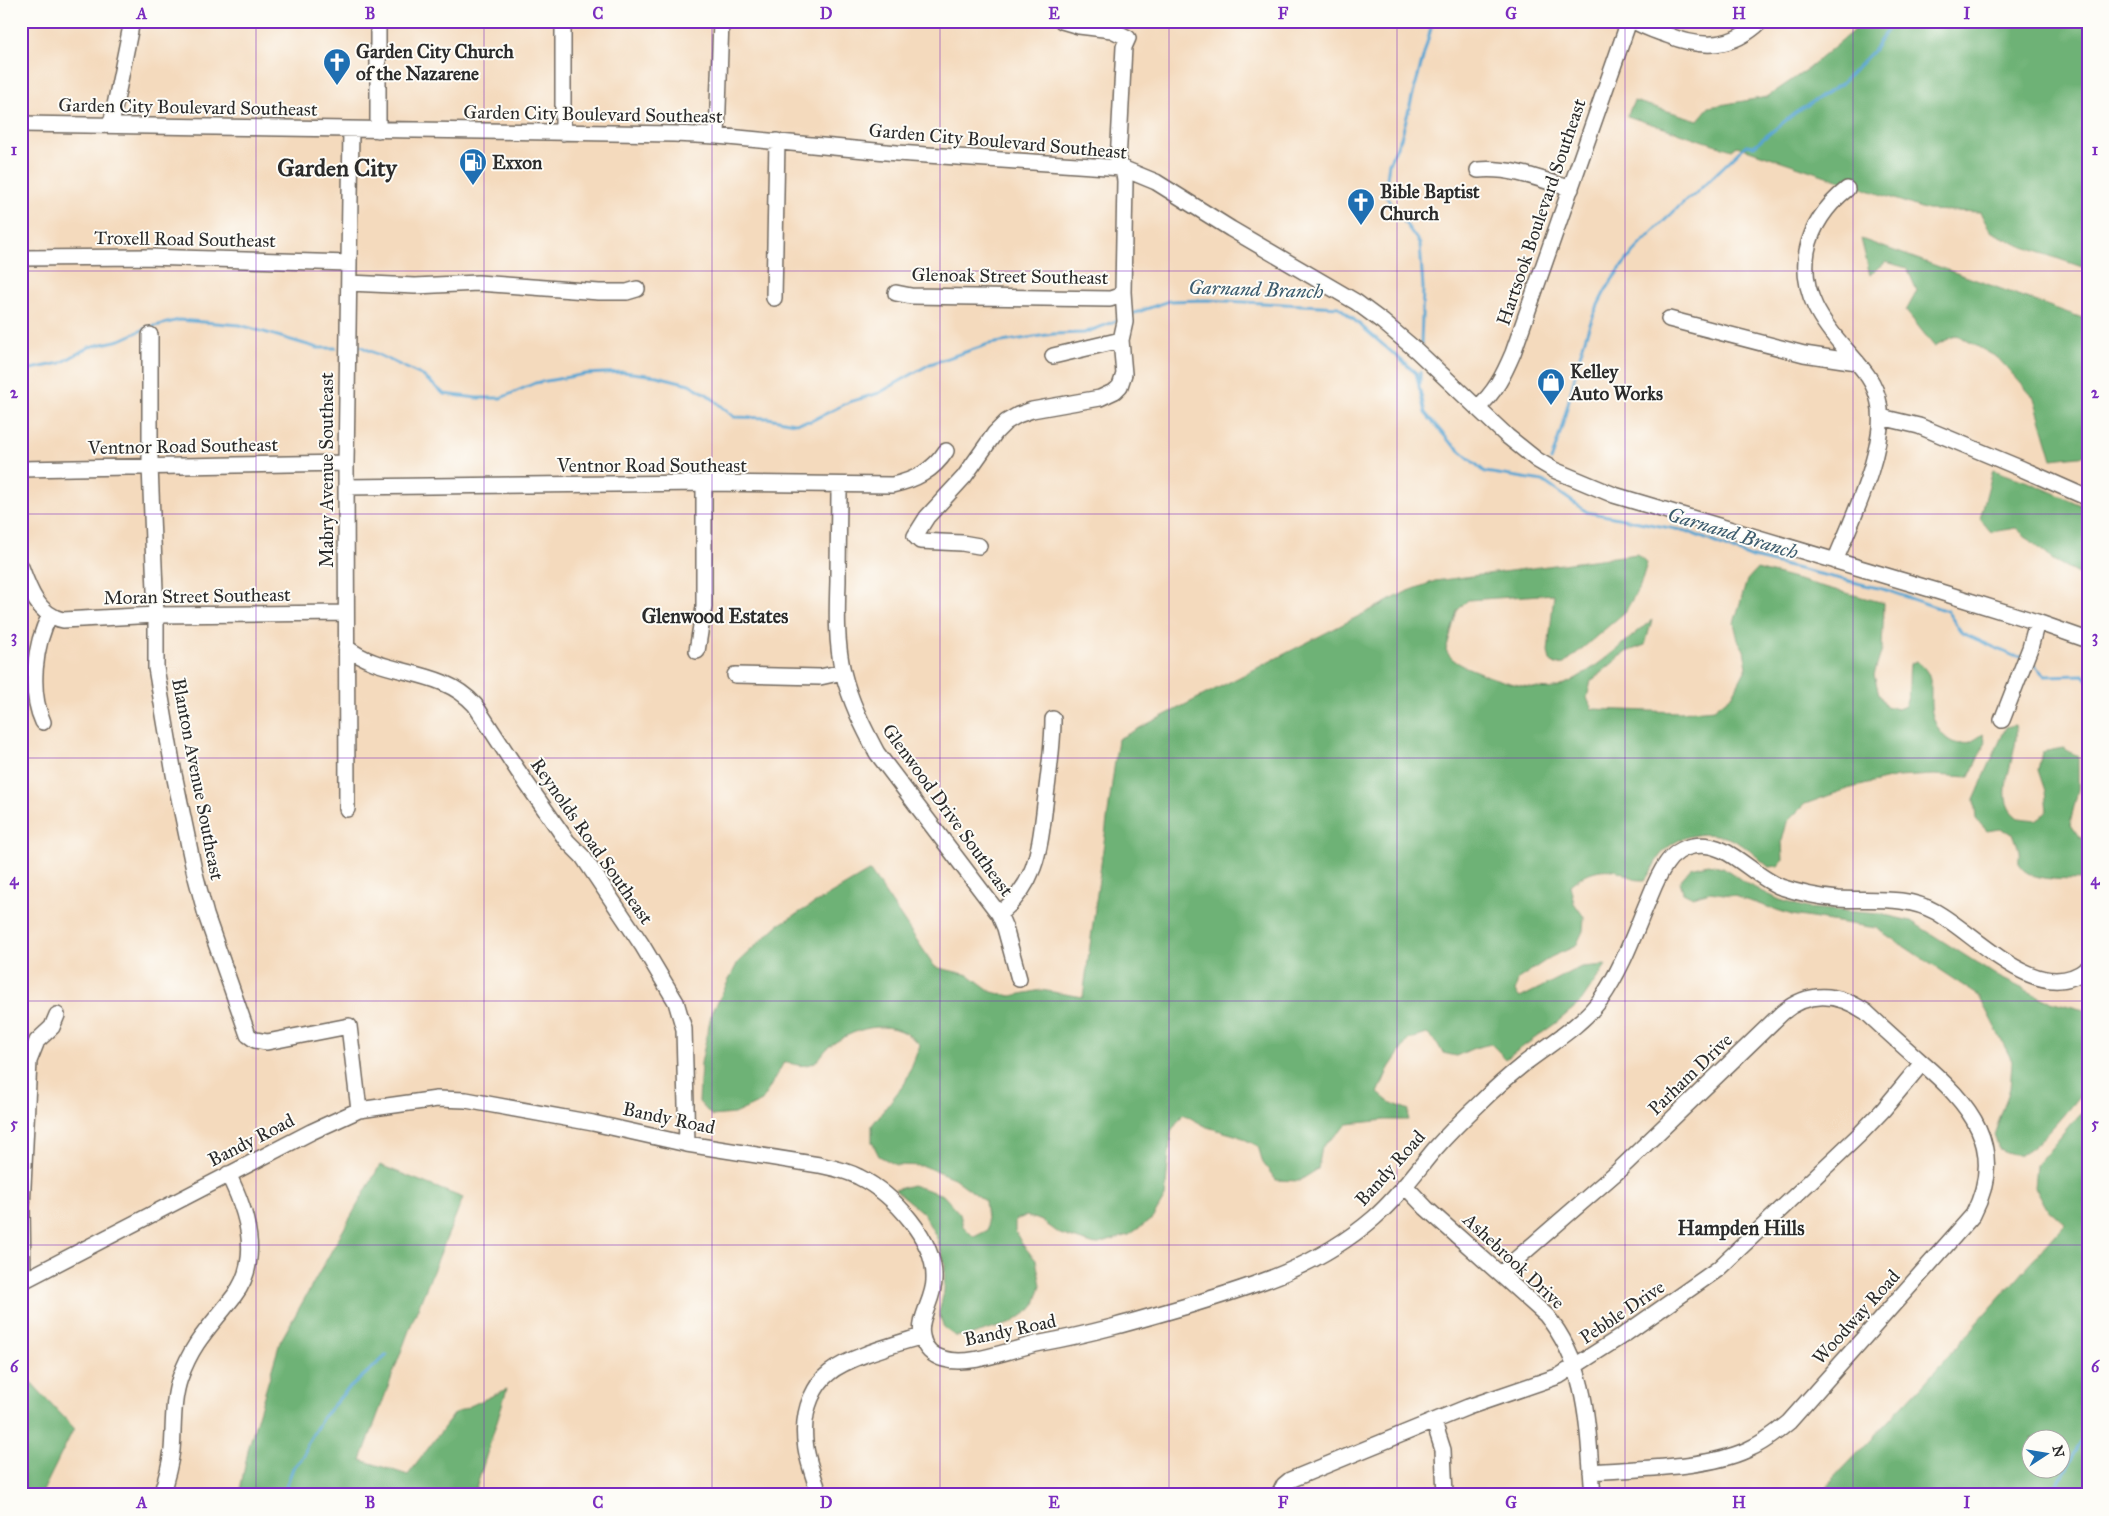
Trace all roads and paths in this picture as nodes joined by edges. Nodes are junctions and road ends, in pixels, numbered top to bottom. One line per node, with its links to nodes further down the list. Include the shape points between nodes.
1 (132, 21): 10 (street)
2 (378, 21): 12 (street)
3 (564, 21): 13 (street)
4 (721, 21): 14 (street)
5 (1062, 21): 16 (street, via 1112,30 1128,38 1124,47 1118,162)
6 (1629, 21): 18 (street, Hartsook Boulevard Southeast)
7 (1634, 21): 8 (street, via 1686,42 1706,45 1740,37)
8 (1761, 21)
9 (21, 124): 10 (street, Garden City Boulevard Southeast)
10 (111, 125): 11 (street, Garden City Boulevard Southeast)
11 (351, 130): 12 (street, Garden City Boulevard Southeast); 21 (street, Mabry Avenue Southeast)
12 (378, 130): 13 (street, Garden City Boulevard Southeast)
13 (563, 133): 14 (street, Garden City Boulevard Southeast)
14 (717, 136): 15 (street, Garden City Boulevard Southeast)
15 (777, 141): 16 (street, Garden City Boulevard Southeast, via 897,153); 26 (street)
16 (1122, 168): 24 (street, via 1125,181); 32 (street, Garden City Boulevard Southeast, via 1156,182 1356,302 1401,337)
17 (1478, 170): 18 (street, via 1521,172)
18 (1571, 189): 32 (street, Hartsook Boulevard Southeast, via 1510,361 1494,391)
19 (1847, 190): 31 (street, via 1827,208 1813,231 1805,274 1817,312)
20 (21, 258): 21 (street, Troxell Road Southeast, via 147,257)
21 (349, 263): 22 (street, Mabry Avenue Southeast)
22 (349, 283): 23 (street, via 415,286 478,283 599,292); 35 (street, Mabry Avenue Southeast)
23 (636, 289)
24 (1123, 292): 25 (street, Glenoak Street Southeast, via 1110,299 911,296); 29 (street)
25 (896, 293)
26 (774, 298)
27 (1668, 319): 31 (street, via 1804,354)
28 (150, 334): 36 (street, Blanton Avenue Southeast)
29 (1122, 340): 30 (street); 42 (street, via 1123,380 1115,391 1085,402 1032,410 1006,422 915,536 920,541)
30 (1053, 356)
31 (1857, 362): 33 (street, via 1874,385)
32 (1477, 408): 43 (street, Garden City Boulevard Southeast, via 1537,460 1576,480 1614,496)
33 (1882, 418): 41 (street, via 1919,426); 43 (street, via 1879,444)
34 (946, 451): 39 (street, Ventnor Road Southeast, via 933,468 905,482)
35 (346, 463): 36 (street, Ventnor Road Southeast); 40 (street, Mabry Avenue Southeast)
36 (150, 466): 37 (street, Ventnor Road Southeast); 47 (street, Blanton Avenue Southeast)
37 (21, 469)
38 (704, 483): 39 (street, Ventnor Road Southeast); 40 (street, Ventnor Road Southeast); 51 (street, via 704,607)
39 (839, 486): 52 (street, Glenwood Drive Southeast, via 837,603 838,647)
40 (346, 488): 45 (street, Mabry Avenue Southeast)
41 (2088, 498)
42 (979, 546)
43 (1835, 561): 48 (street, Garden City Boulevard Southeast)
44 (21, 567): 46 (street, via 35,599)
45 (346, 613): 47 (street, Moran Street Southeast); 50 (street, Mabry Avenue Southeast)
46 (50, 615): 47 (street, Moran Street Southeast, via 63,620); 56 (street, via 41,636 35,689)
47 (156, 615): 63 (street, Blanton Avenue Southeast, via 157,678 194,870 244,1027 248,1035 262,1043 349,1026)
48 (2037, 622): 49 (street, Garden City Boulevard Southeast); 55 (street)
49 (2088, 640)
50 (346, 647): 57 (street, Mabry Avenue Southeast); 64 (street, Reynolds Road Southeast, via 368,661 445,682 466,695 567,841 582,857 642,945 682,1015)
51 (697, 651)
52 (843, 672): 53 (street, via 820,677); 58 (street, Glenwood Drive Southeast, via 862,724 877,753)
53 (735, 675)
54 (1053, 719): 58 (street, via 1036,858 1026,884)
55 (2002, 720)
56 (43, 722)
57 (347, 810)
58 (999, 914): 60 (street, Glenwood Drive Southeast)
59 (2088, 968): 66 (street, Bandy Road, via 2061,981 2040,979 1925,906 1898,901 1836,898 1787,889 1759,876 1734,856 1713,846 1684,849 1666,863 1625,955 1596,1004 1471,1111)
60 (1019, 978)
61 (57, 1015): 68 (street, via 52,1028 37,1042 29,1061)
62 (1922, 1062): 67 (street, Parham Drive, via 1853,1004 1829,997 1812,997 1791,1005 1618,1171); 70 (street, Pebble Drive, via 1858,1136 1718,1269); 72 (street, Woodway Road, via 1958,1096 1983,1142 1987,1161 1985,1186 1980,1203 1967,1224 1788,1422 1764,1442 1715,1461)
63 (359, 1110): 64 (street, Bandy Road, via 437,1099 466,1100); 65 (street, Bandy Road)
64 (687, 1144): 69 (street, Bandy Road, via 819,1165 853,1174 873,1185 905,1215 933,1262 934,1288 923,1320)
65 (228, 1174): 68 (street, Bandy Road); 73 (street, via 238,1194 250,1241 246,1274 235,1295 204,1331 186,1359 177,1386 172,1452)
66 (1405, 1186): 67 (street, Ashebrook Drive); 69 (street, Bandy Road, via 1370,1221 1326,1252 1296,1269 1246,1288 1117,1327 973,1360 938,1357 926,1347)
67 (1501, 1275): 70 (street, Ashebrook Drive, via 1558,1329)
68 (22, 1282)
69 (922, 1336): 74 (street, via 842,1365 828,1373 817,1387 809,1404 804,1431 809,1465)
70 (1576, 1366): 71 (street, Pebble Drive, via 1559,1376); 72 (street, Ashebrook Drive, via 1585,1406)
71 (1434, 1422): 75 (street, Pebble Drive, via 1290,1480); 76 (street, via 1443,1450)
72 (1590, 1472): 77 (street, Ashebrook Drive)
73 (161, 1495)
74 (820, 1495)
75 (1279, 1495)
76 (1444, 1495)
77 (1593, 1495)

